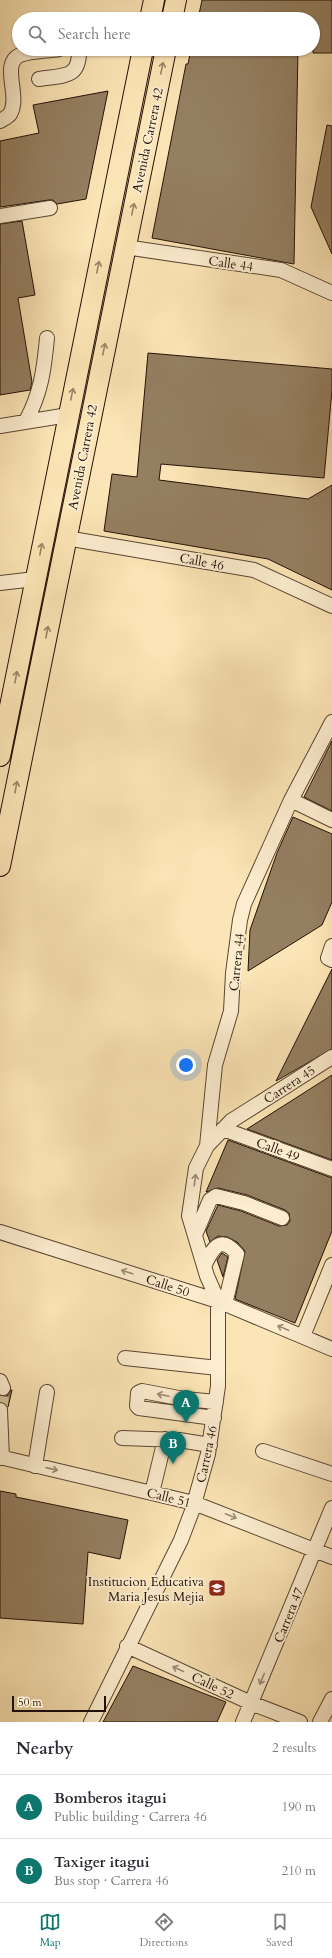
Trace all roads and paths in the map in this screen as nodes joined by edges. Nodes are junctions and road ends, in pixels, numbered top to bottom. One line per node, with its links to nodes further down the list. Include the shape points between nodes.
1 (154, 0): 3 (highway)
2 (176, 0): 4 (highway)
3 (151, 12)
4 (173, 12)
5 (18, 56): 10 (street, via 11,61 8,69 13,101 10,114)
6 (79, 56): 9 (street, via 76,69 69,74)
7 (142, 56): 17 (highway, Avenida Carrera 42, one-way to 7)
8 (165, 56): 13 (highway, Avenida Carrera 42, one-way to 8)
9 (39, 79)
10 (0, 121)
11 (50, 208): 12 (street)
12 (0, 216)
13 (125, 247): 14 (street, Calle 44, via 281,270); 16 (highway, Avenida Carrera 42, one-way to 13)
14 (332, 293)
15 (47, 338): 18 (street, via 44,371 37,400)
16 (92, 412): 20 (highway); 21 (highway, Avenida Carrera 42)
17 (68, 415): 18 (street); 20 (highway, Avenida Carrera 42)
18 (26, 422): 19 (street)
19 (0, 426)
20 (53, 488): 22 (highway, Avenida Carrera 42, one-way to 20)
21 (66, 538): 24 (street, Calle 46, via 254,570); 29 (highway, Avenida Carrera 42, one-way to 21)
22 (35, 580): 23 (street); 26 (highway, Avenida Carrera 42, one-way to 22)
23 (0, 583)
24 (332, 606)
25 (332, 722): 27 (street, Carrera 44)
26 (0, 756)
27 (291, 800): 28 (street); 34 (street, Carrera 44, via 244,904 240,920 231,1011 214,1065)
28 (332, 820)
29 (0, 866)
30 (332, 946): 31 (street, via 328,958)
31 (332, 960)
32 (332, 1056): 33 (street, Carrera 45, via 246,1111)
33 (223, 1129): 34 (street, Carrera 45); 35 (street, Calle 49)
34 (207, 1146): 36 (street, Carrera 44, one-way to 34, via 196,1168)
35 (332, 1169)
36 (189, 1216): 39 (street, Carrera 46)
37 (282, 1218): 39 (street, via 244,1203 216,1196 210,1200)
38 (0, 1232): 42 (street, Calle 50, one-way to 38)
39 (195, 1235): 41 (street, Carrera 46)
40 (332, 1265): 43 (street)
41 (204, 1266): 42 (street, Carrera 46); 42 (street, via 213,1248 220,1244 230,1246 237,1254)
42 (221, 1302): 43 (street, Calle 50, one-way to 42); 46 (street, Carrera 46)
43 (303, 1336): 44 (street, Calle 50)
44 (332, 1349)
45 (125, 1358): 46 (street)
46 (218, 1368): 48 (street, Carrera 46)
47 (47, 1392): 57 (street)
48 (216, 1402): 51 (street, Carrera 46); 51 (street, one-way to 51, via 142,1391 138,1393 139,1408)
49 (0, 1410): 50 (street)
50 (0, 1417): 56 (street)
51 (214, 1418): 54 (street, Carrera 46)
52 (122, 1438): 53 (street)
53 (165, 1439): 54 (street); 59 (street)
54 (210, 1445): 60 (street, Carrera 46)
55 (263, 1451): 58 (street)
56 (1, 1458): 57 (street, Calle 51)
57 (35, 1466): 59 (street, Calle 51, one-way to 59)
58 (332, 1474)
59 (152, 1493): 60 (street, Calle 51)
60 (194, 1503): 62 (street, Calle 51, one-way to 62); 64 (street, Carrera 46, via 181,1540)
61 (332, 1508): 62 (street, Carrera 47)
62 (315, 1550): 63 (street, Calle 51); 66 (street, Carrera 47, one-way to 66)
63 (332, 1557)
64 (127, 1646): 66 (street, Calle 52, one-way to 64); 67 (street, Carrera 46)
65 (332, 1699): 70 (street)
66 (251, 1703): 68 (street, Carrera 47); 69 (street, Calle 52)
67 (90, 1722)
68 (243, 1722)
69 (300, 1722)
70 (320, 1722)

